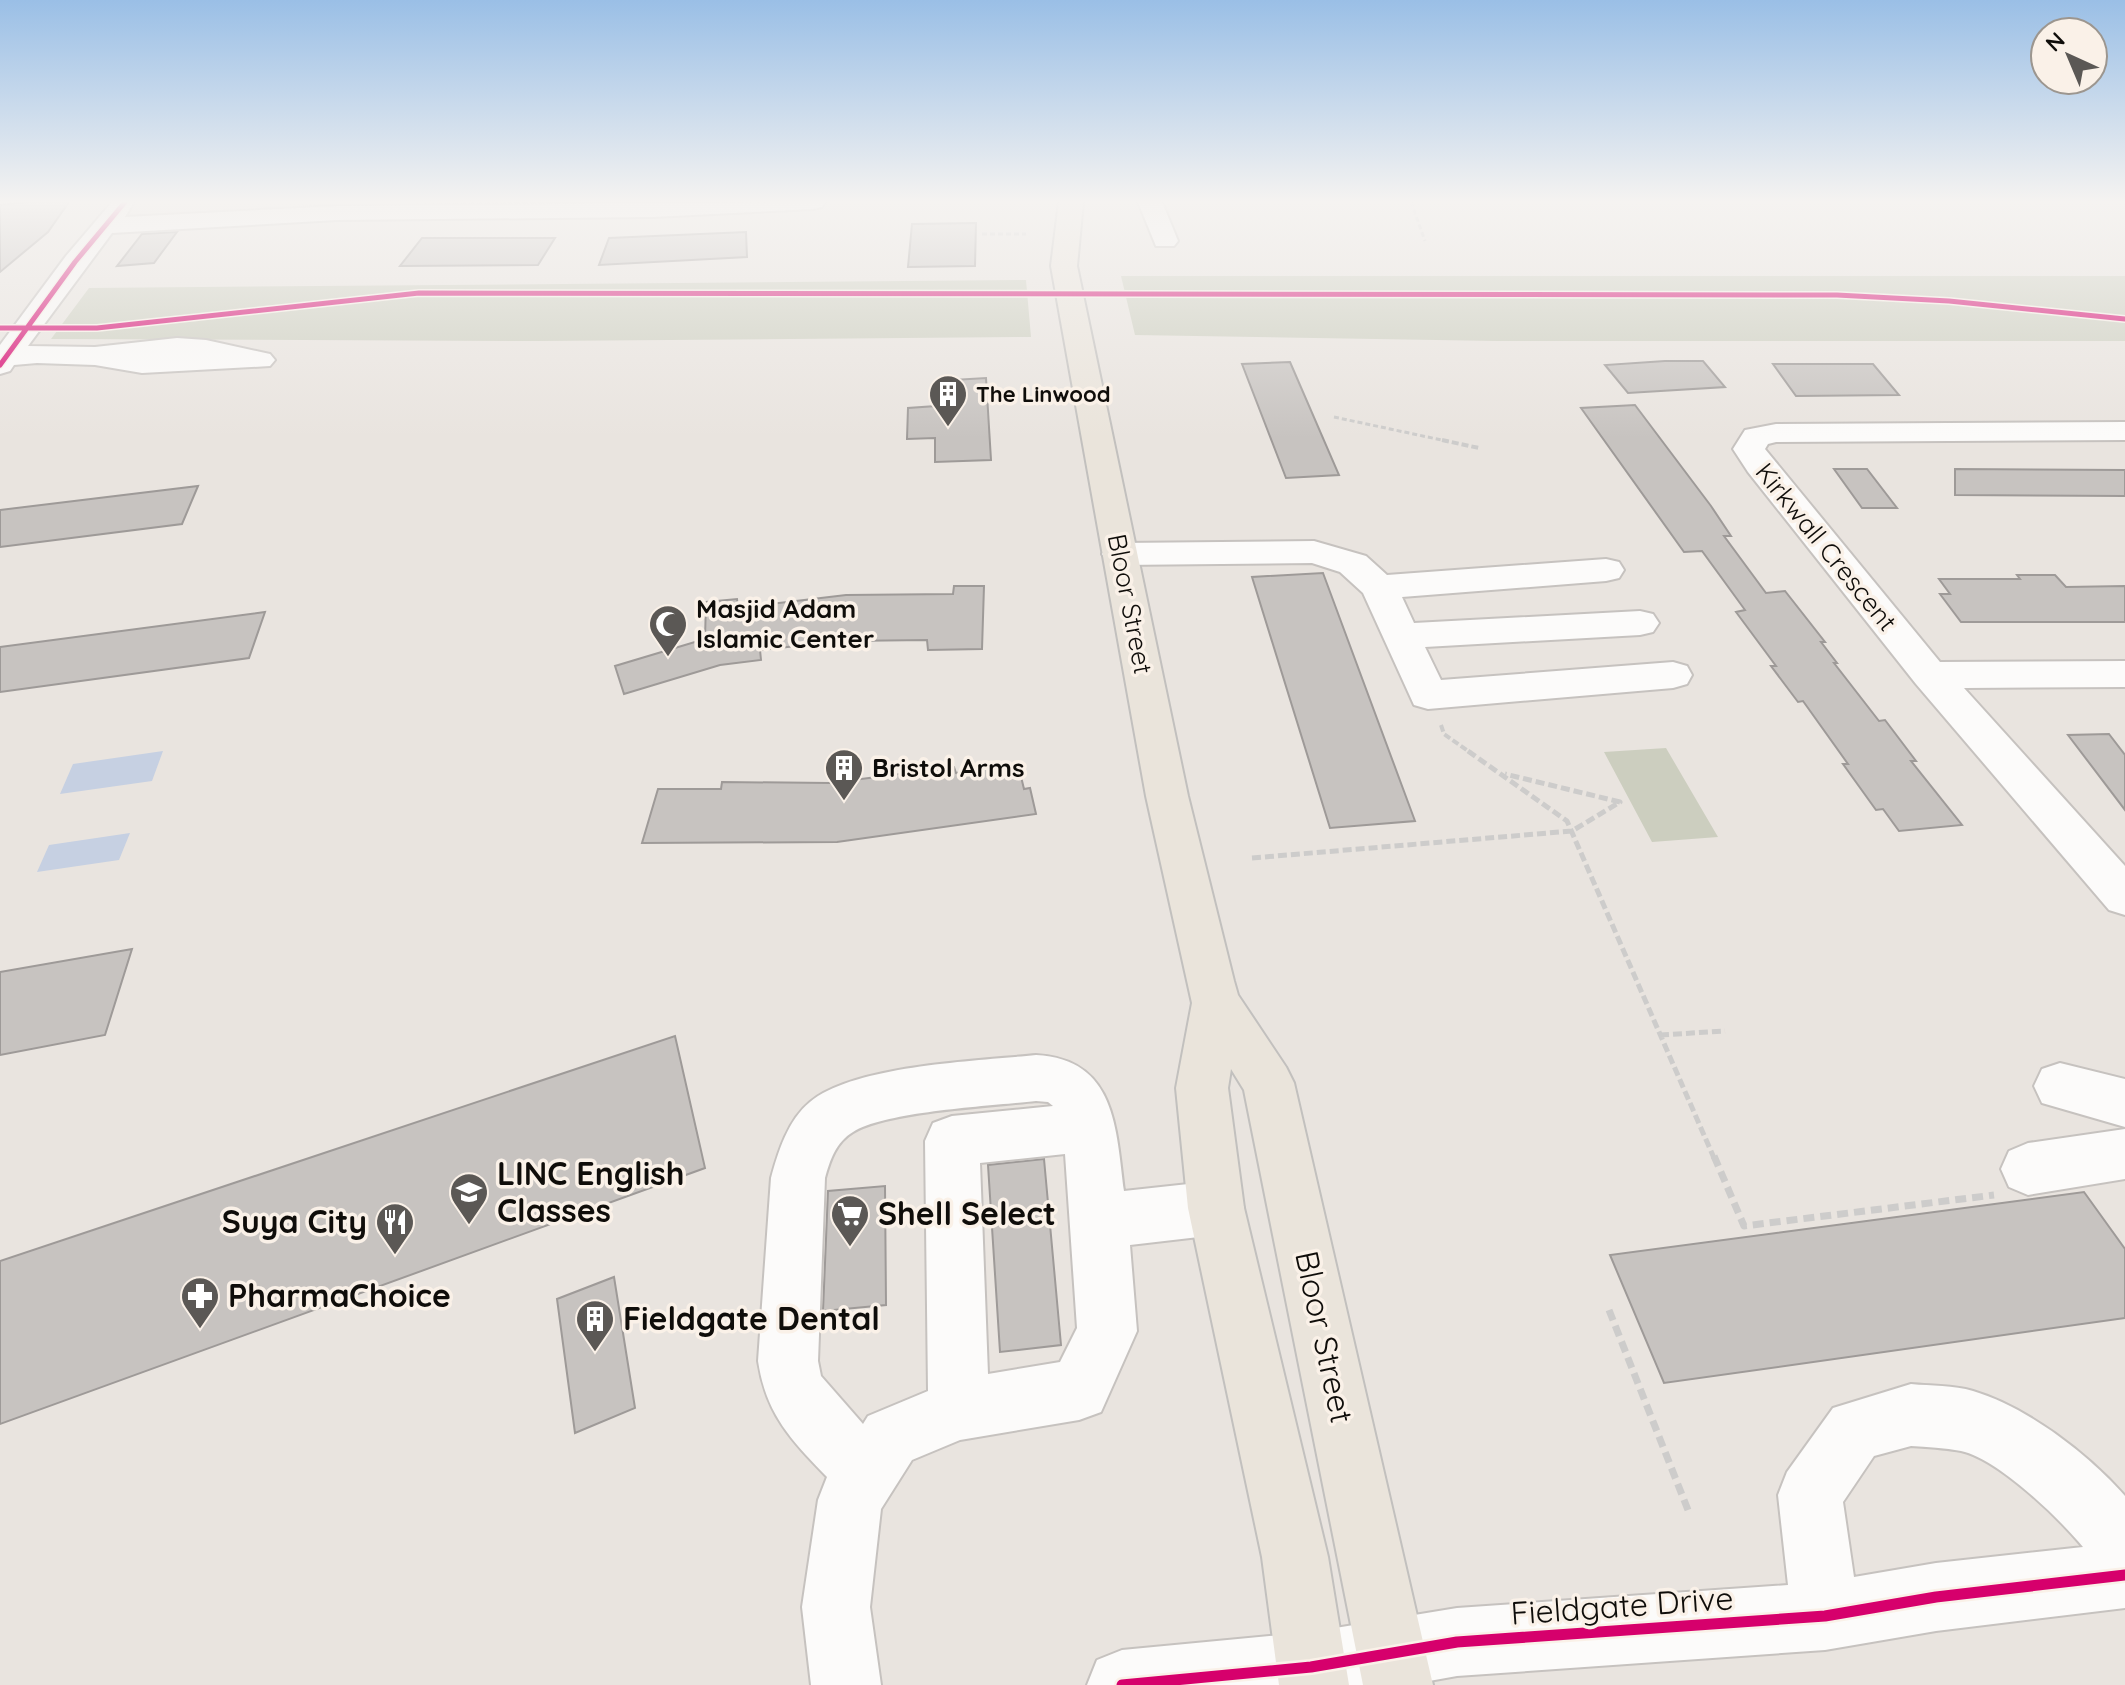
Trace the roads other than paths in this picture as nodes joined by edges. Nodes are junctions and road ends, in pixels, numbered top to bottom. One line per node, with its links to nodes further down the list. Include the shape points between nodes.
1 (63, 281): 4 (street)
2 (1067, 281): 6 (main road, Bloor Street)
3 (95, 356): 4 (street, via 37,354)
4 (2, 362)
5 (2125, 431): 7 (street, Kirkwall Crescent, via 1787,432 1756,437 1749,449 1753,458)
6 (1120, 554): 10 (street, via 1314,552 1353,564); 17 (main road, Bloor Street, via 1167,796)
7 (1840, 565): 8 (street); 15 (street, Kirkwall Crescent)
8 (1802, 567)
9 (1606, 570): 10 (street)
10 (1379, 587): 12 (street)
11 (1640, 623): 12 (street)
12 (1400, 636): 14 (street, via 1428,695)
13 (2125, 674): 15 (street)
14 (1673, 675)
15 (1930, 675): 16 (street, Kirkwall Crescent)
16 (2125, 897)
17 (1216, 1003): 23 (main road, Bloor Street, via 1202,1088); 30 (main road, Bloor Street, via 1268,1083)
18 (2060, 1086): 19 (street)
19 (2125, 1103)
20 (1089, 1127): 24 (street); 25 (street, via 952,1141); 26 (street, via 1084,1104 1074,1091 1051,1078 1036,1078 868,1102 835,1114 817,1131 798,1178 788,1361 793,1390)
21 (2125, 1154): 22 (street)
22 (2016, 1181)
23 (1216, 1208): 24 (street); 31 (main road, Bloor Street, via 1295,1557)
24 (1100, 1221): 25 (street, via 1107,1331 1079,1390)
25 (959, 1409): 26 (street, via 890,1438)
26 (867, 1473): 32 (street, via 850,1500 836,1607)
27 (2125, 1546): 29 (street, via 2083,1497 2027,1452 1971,1421 1911,1415 1855,1430 1810,1495)
28 (2125, 1575): 29 (street, Fieldgate Drive)
29 (1825, 1616): 30 (street, Fieldgate Drive, via 1457,1642)
30 (1395, 1669): 31 (street, Fieldgate Drive)
31 (1313, 1676): 33 (street, Fieldgate Drive)
32 (846, 1685)
33 (1122, 1685)

